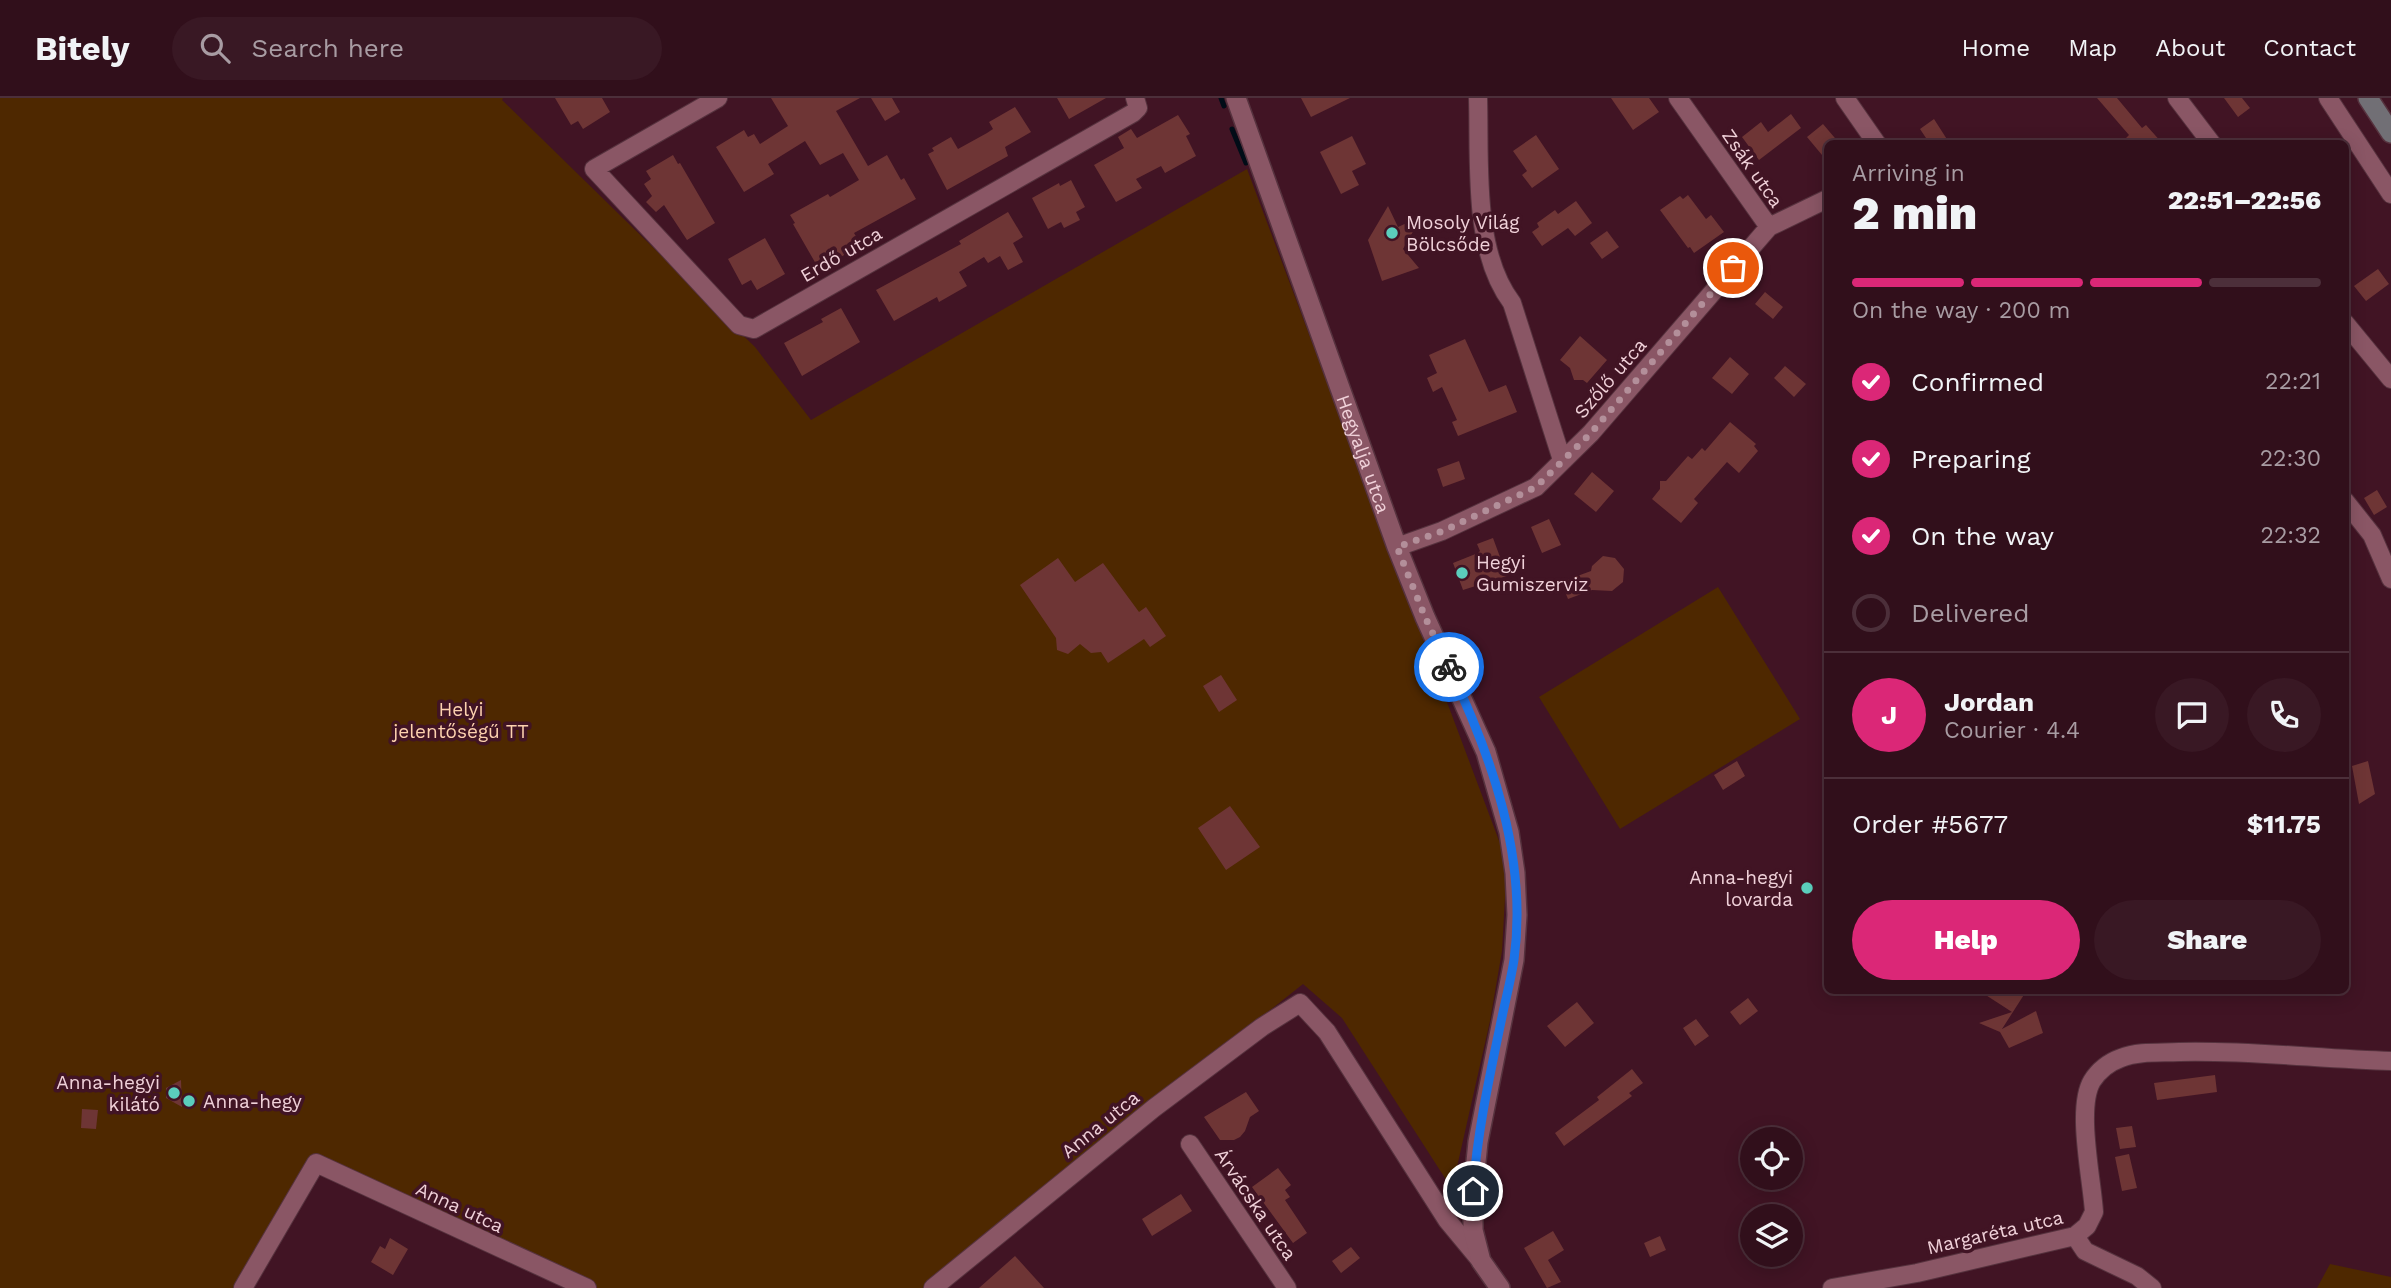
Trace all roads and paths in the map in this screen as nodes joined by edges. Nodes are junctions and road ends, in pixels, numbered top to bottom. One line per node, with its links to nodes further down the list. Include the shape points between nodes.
1 (718, 98): 2 (street, Erdő utca, via 594,169 739,325 754,329 1133,113 1138,108)
2 (1135, 98)
3 (1236, 98): 20 (street, Hegyalja utca)
4 (1478, 98): 18 (street, via 1481,223)
5 (1678, 98): 15 (street, Zsák utca)
6 (1845, 98): 11 (street)
7 (2177, 98): 12 (street)
8 (2328, 98): 13 (street)
9 (2368, 98): 10 (main road)
10 (2391, 133)
11 (1874, 140)
12 (2209, 140)
13 (2391, 194)
14 (1824, 200): 15 (street, Szőlő utca)
15 (1769, 227): 18 (street, Szőlő utca, via 1591,433)
16 (2349, 328): 17 (street)
17 (2391, 379)
18 (1562, 460): 20 (street, Szőlő utca, via 1536,487 1443,531)
19 (2349, 506): 21 (street, via 2372,535)
20 (1397, 547): 25 (street, Hegyalja utca, via 1486,752 1516,873 1514,960 1475,1167 1473,1230)
21 (2391, 579)
22 (2391, 1061): 24 (street, Margaréta utca, via 2203,1051 2120,1058 2092,1081 2086,1098 2094,1212)
23 (1190, 1144): 29 (street, Árvácska utca)
24 (2075, 1236): 31 (street, Margaréta utca); 32 (street, via 2085,1251)
25 (1481, 1261): 28 (street, Anna utca, via 1447,1220 1327,1032 1300,1003 1154,1108); 30 (street)
26 (243, 1288): 27 (street, Anna utca, via 316,1163)
27 (587, 1288)
28 (933, 1288)
29 (1287, 1288)
30 (1500, 1288)
31 (1832, 1288)
32 (2152, 1288)

